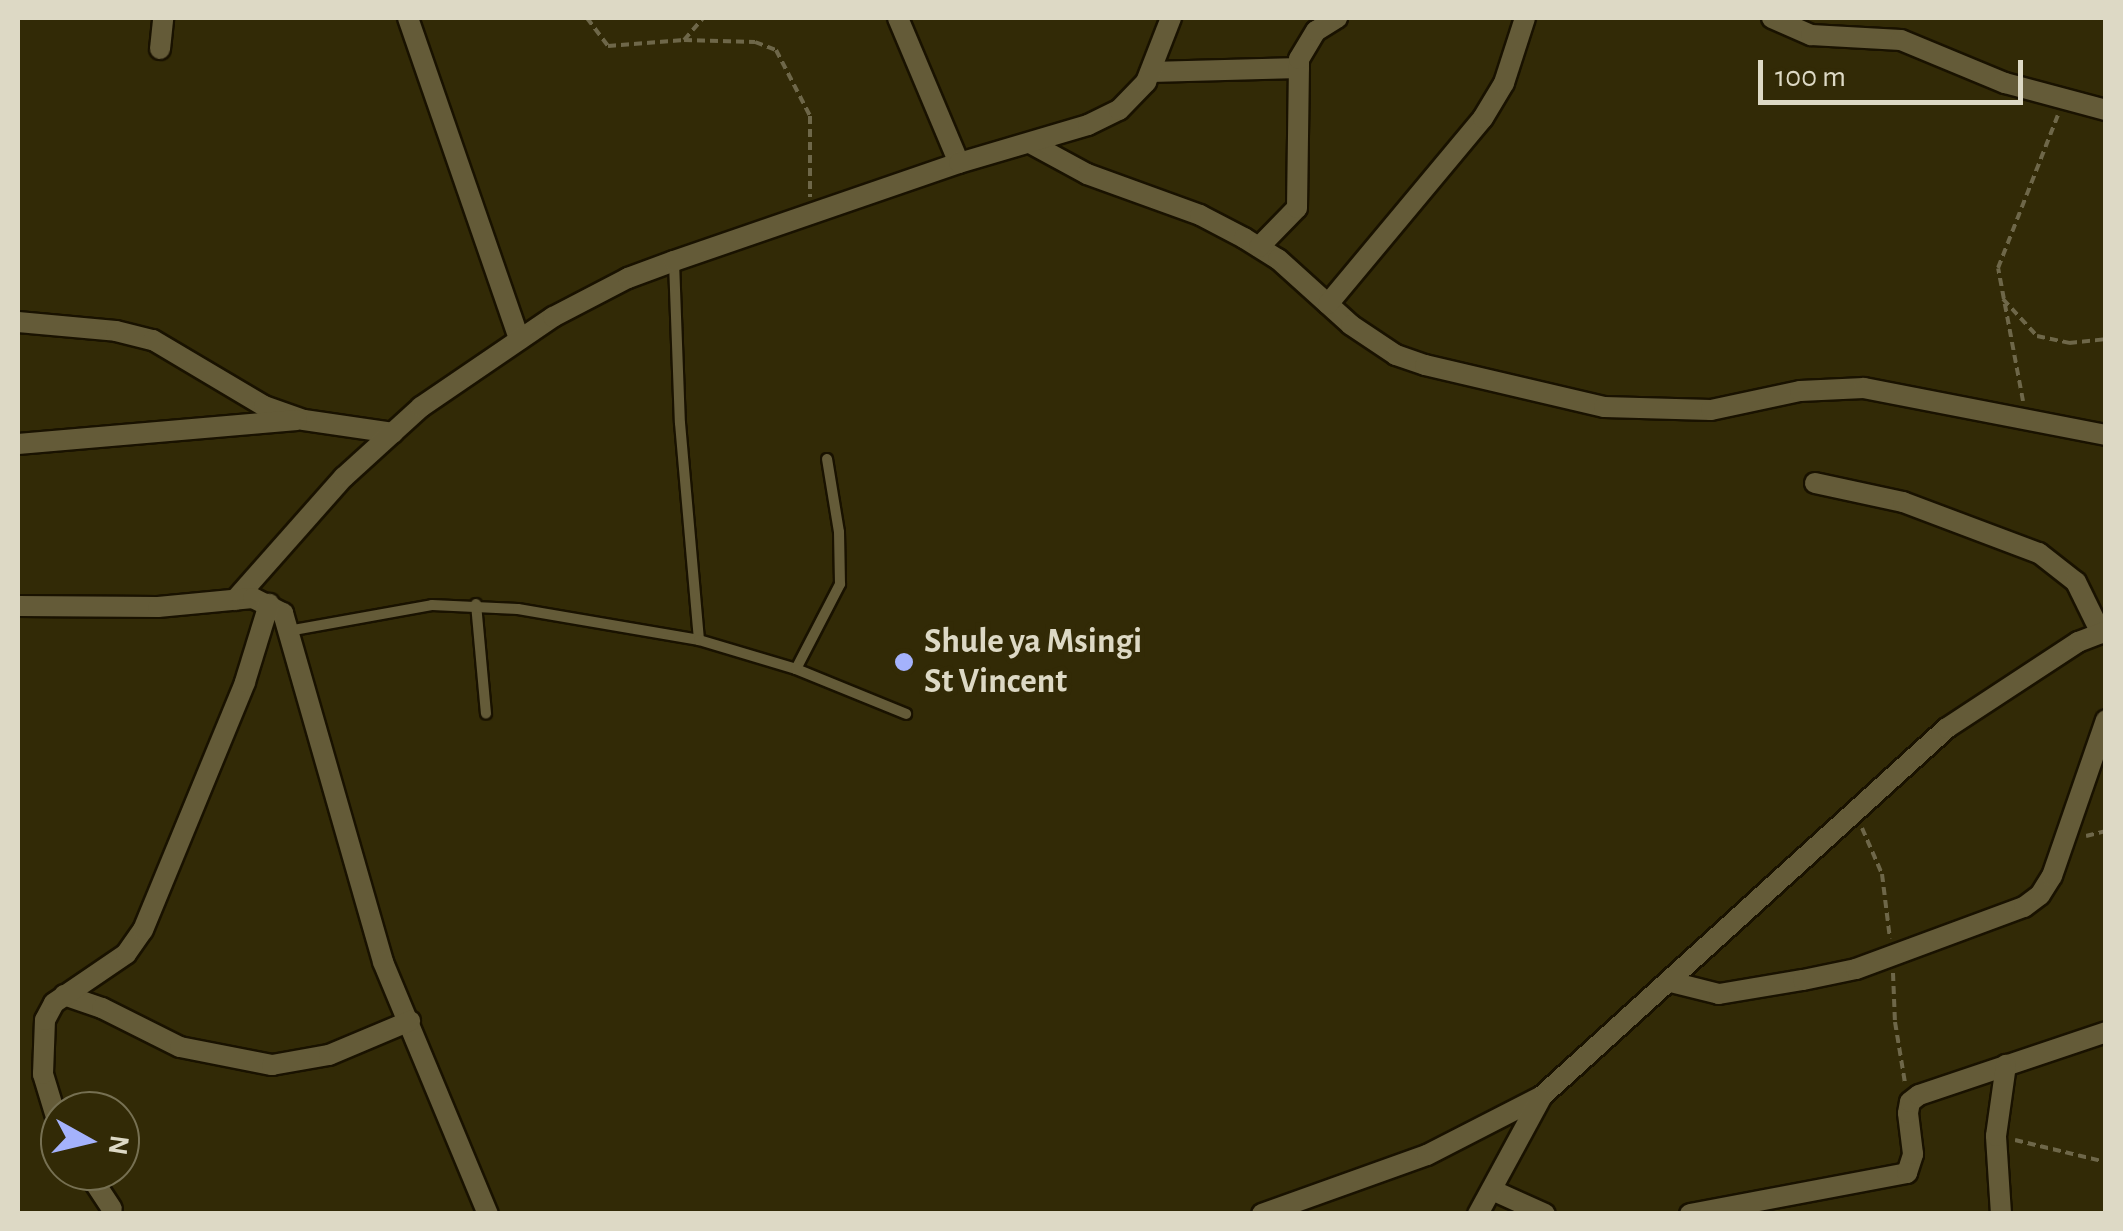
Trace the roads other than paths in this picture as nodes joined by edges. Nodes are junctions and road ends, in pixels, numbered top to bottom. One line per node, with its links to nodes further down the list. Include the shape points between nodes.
1 (163, 18): 8 (street)
2 (408, 18): 18 (street)
3 (898, 18): 13 (street)
4 (1172, 18): 10 (street)
5 (1337, 18): 9 (street, via 1304,46)
6 (1525, 18): 16 (street, via 1504,84 1483,118)
7 (1772, 18): 11 (street, via 1811,36 1901,40 2005,82)
8 (160, 49)
9 (1299, 68): 10 (street); 14 (street, via 1299,201)
10 (1151, 72): 12 (street, via 1120,110)
11 (2106, 110)
12 (1030, 144): 13 (street); 14 (street, via 1087,174 1200,215)
13 (959, 163): 15 (street)
14 (1259, 248): 16 (street)
15 (674, 261): 18 (street, via 628,278); 31 (lane)
16 (1328, 304): 21 (street, via 1396,355 1604,407 1712,410 1833,386)
17 (18, 322): 19 (street, via 153,340 264,406)
18 (518, 339): 20 (street)
19 (304, 420): 20 (street); 22 (street)
20 (393, 433): 25 (street)
21 (2106, 435)
22 (18, 444)
23 (827, 459): 32 (lane, via 840,532 840,584)
24 (1816, 483): 30 (street, via 1903,502 2039,553 2076,582)
25 (234, 600): 26 (street); 28 (street)
26 (269, 604): 29 (street, via 282,614); 37 (street, via 245,682 143,930 126,954)
27 (476, 604): 29 (lane, via 395,610); 31 (lane); 33 (lane)
28 (18, 606)
29 (288, 632): 38 (street, via 371,925)
30 (2103, 632): 36 (street, via 1947,728)
31 (699, 640): 32 (lane)
32 (796, 669): 34 (lane)
33 (486, 714)
34 (906, 714)
35 (2106, 720): 36 (street, via 2052,876 2024,907 1856,969 1720,994)
36 (1670, 982): 42 (street)
37 (64, 995): 38 (street, via 180,1047 272,1065 330,1055); 41 (street, via 45,1020)
38 (410, 1021): 46 (street)
39 (2106, 1032): 40 (street)
40 (2006, 1065): 50 (street, via 1910,1102 1914,1154 1907,1172); 51 (street, via 1996,1136)
41 (46, 1091)
42 (1542, 1096): 43 (street); 47 (street, via 1427,1155)
43 (1492, 1190): 48 (street); 49 (street)
44 (100, 1191): 45 (street)
45 (112, 1209)
46 (488, 1214)
47 (1262, 1214)
48 (1478, 1214)
49 (1545, 1214)
50 (1690, 1214)
51 (2001, 1214)

